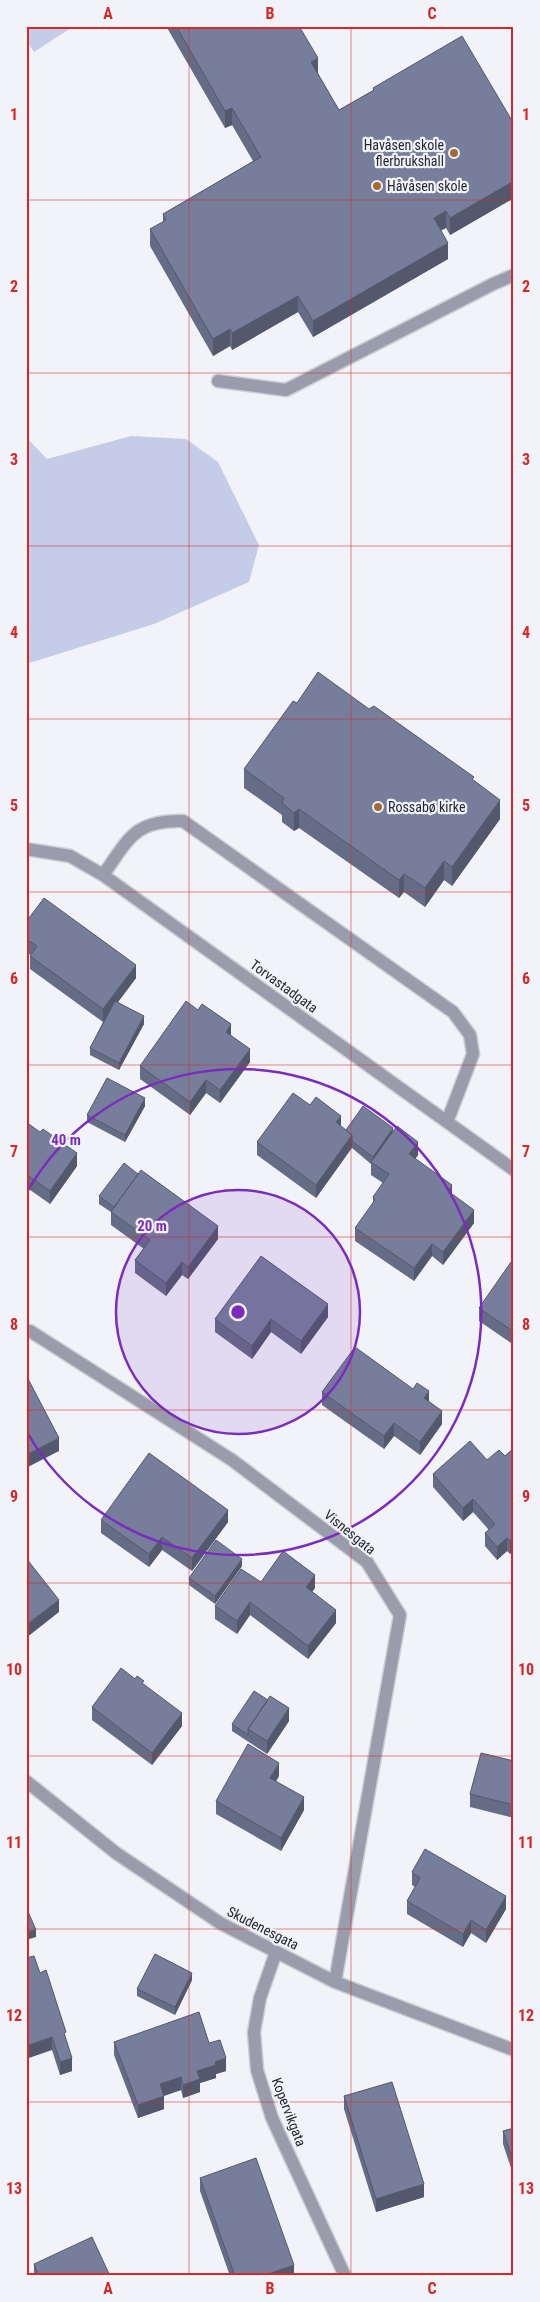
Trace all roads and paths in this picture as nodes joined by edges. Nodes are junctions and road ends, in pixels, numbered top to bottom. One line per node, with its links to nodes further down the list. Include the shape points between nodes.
1 (514, 275): 2 (street, via 286,390)
2 (218, 381)
3 (26, 849): 4 (street, Torvastadgata, via 70,856)
4 (103, 875): 5 (street, Torvastadgata); 5 (street, via 135,831 162,820 183,821 453,1012 470,1035 473,1054)
5 (447, 1122): 6 (street, Torvastadgata)
6 (514, 1170)
7 (30, 1331): 10 (street, Visnesgata, via 232,1460 367,1562 400,1615)
8 (26, 1781): 9 (street, Skudenesgata, via 116,1854 220,1923)
9 (276, 1952): 10 (street, Skudenesgata); 12 (street, Kopervikgata, via 260,1998 254,2032 257,2070 272,2118)
10 (335, 1982): 11 (street, Skudenesgata)
11 (514, 2050)
12 (345, 2276)

